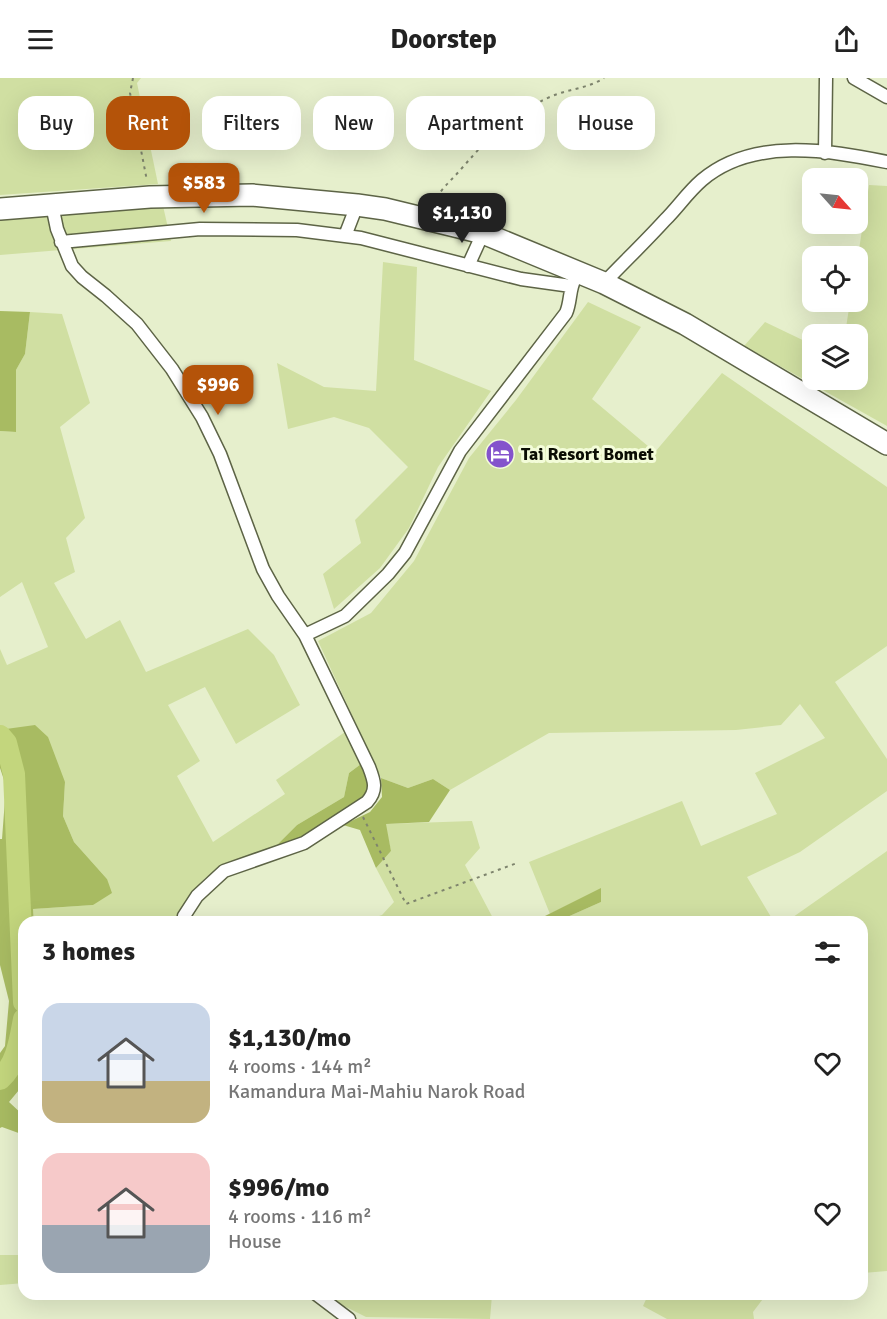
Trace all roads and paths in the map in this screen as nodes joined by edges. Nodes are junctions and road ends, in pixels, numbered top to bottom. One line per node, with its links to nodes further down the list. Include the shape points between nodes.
1 (133, 78): 8 (path, via 130,93)
2 (604, 78): 12 (path, via 533,104 503,124 437,196)
3 (826, 78): 6 (street)
4 (854, 78): 5 (street)
5 (887, 96)
6 (825, 153): 7 (street); 18 (street, via 772,151 721,168 688,193)
7 (887, 162)
8 (150, 197): 9 (highway); 10 (highway, via 252,195)
9 (52, 205): 11 (highway); 15 (street)
10 (357, 205): 12 (highway); 14 (street)
11 (0, 209)
12 (429, 219): 13 (highway)
13 (483, 233): 16 (street); 17 (highway)
14 (345, 236): 15 (street, via 297,230 200,229); 16 (street)
15 (61, 242): 20 (street, via 82,277 137,324 202,417 264,569)
16 (468, 266): 17 (street, via 521,279)
17 (575, 279): 18 (highway); 20 (street, via 566,313 460,451 405,553 345,616)
18 (604, 283): 19 (highway, via 685,324)
19 (887, 444)
20 (305, 634): 21 (street, via 372,776 375,787 371,797)
21 (358, 807): 22 (path, via 406,904); 23 (street, via 304,843 224,871 197,896)
22 (517, 863)
23 (184, 916)
24 (324, 1300): 25 (street)
25 (349, 1319)

